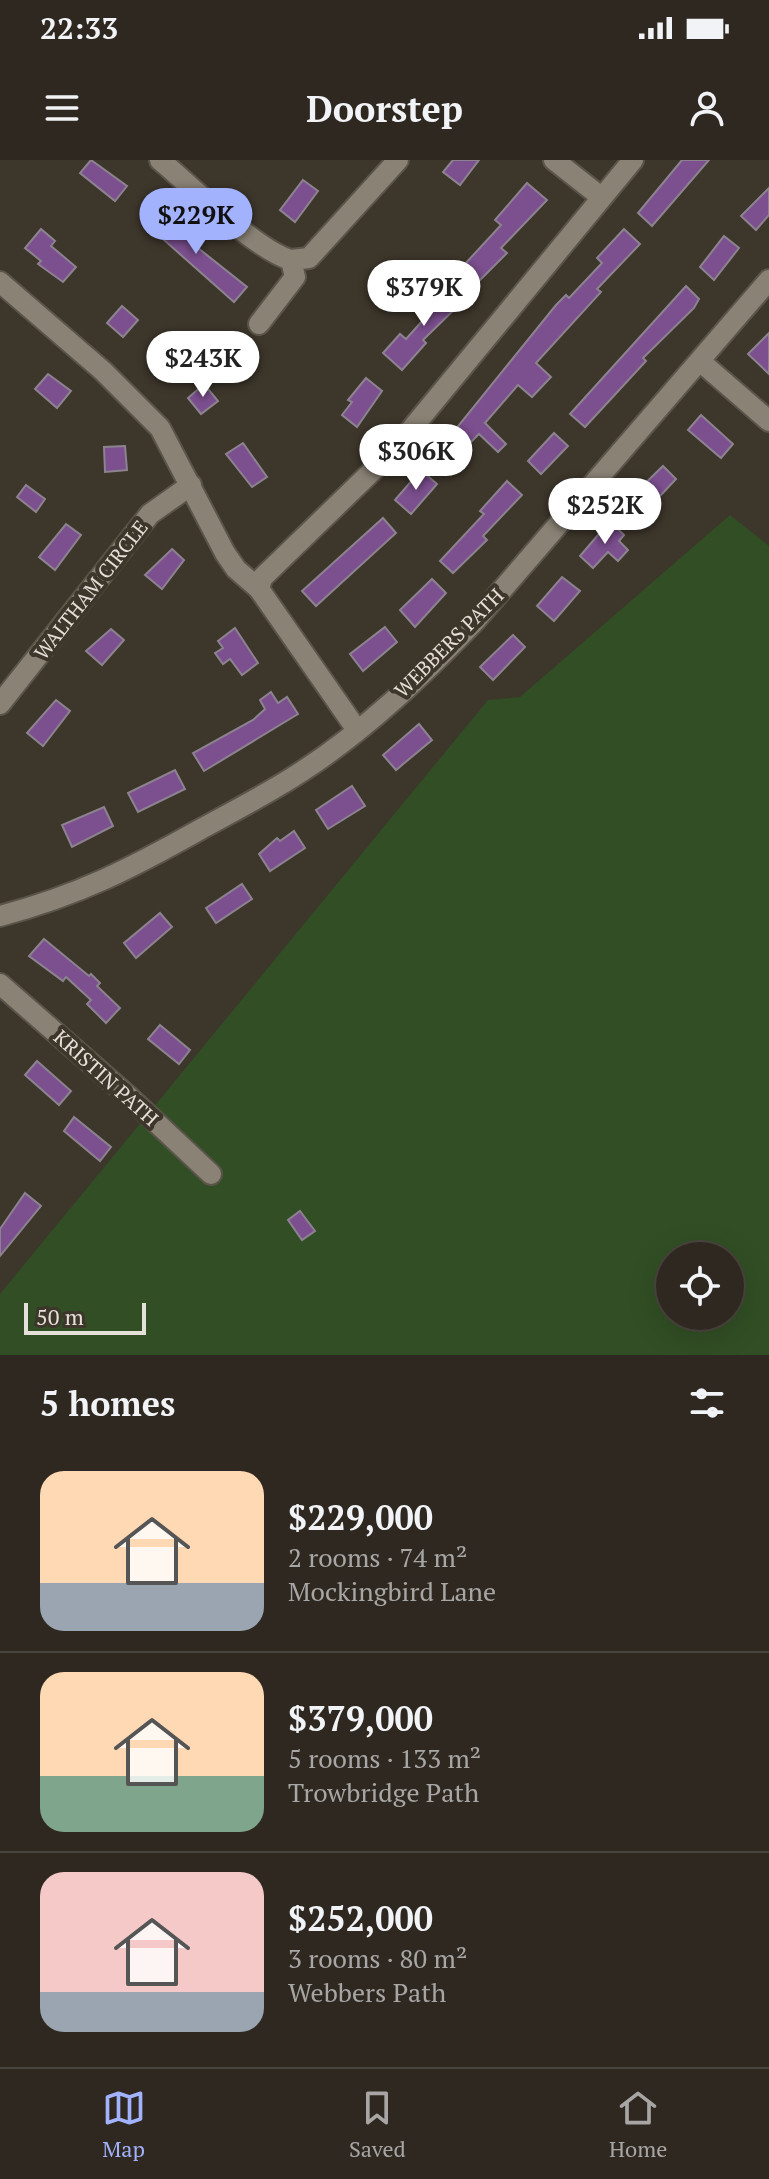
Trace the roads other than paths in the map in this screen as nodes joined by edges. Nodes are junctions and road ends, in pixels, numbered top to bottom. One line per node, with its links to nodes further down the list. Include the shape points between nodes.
1 (398, 160): 6 (street, via 309,258)
2 (554, 160): 5 (street)
3 (633, 160): 5 (street)
4 (166, 162): 6 (street, via 244,230)
5 (601, 197): 13 (street, via 395,449 262,578)
6 (291, 260): 9 (street, via 295,277)
7 (769, 280): 10 (street, WEBBERS PATH)
8 (0, 282): 12 (street, via 134,400 167,438)
9 (259, 324)
10 (701, 362): 11 (street); 15 (street, WEBBERS PATH, via 476,620 429,669)
11 (769, 421)
12 (191, 485): 13 (street, via 225,553); 14 (street, WALTHAM CIRCLE, via 150,514)
13 (259, 589): 15 (street)
14 (0, 704)
15 (357, 730): 16 (street, WEBBERS PATH, via 302,771 118,875 62,899)
16 (0, 916)
17 (0, 984): 18 (street, KRISTIN PATH)
18 (211, 1174)

